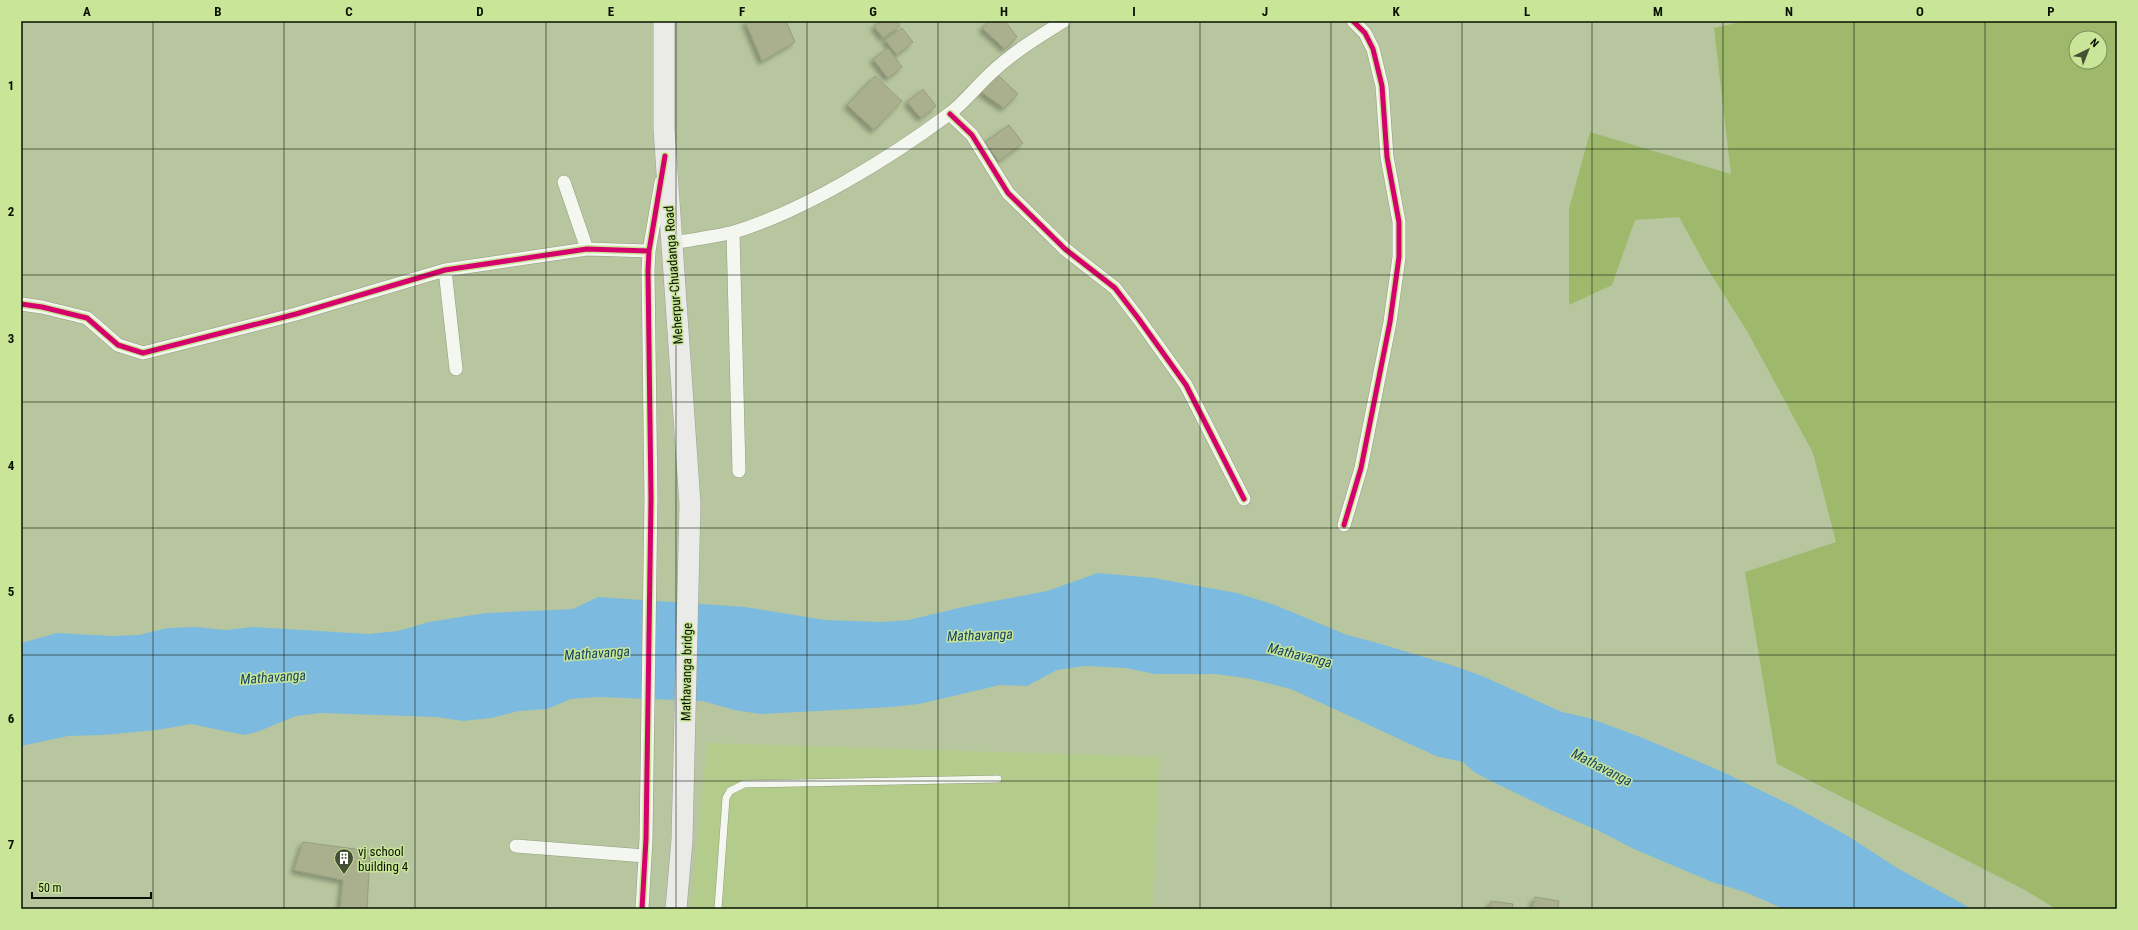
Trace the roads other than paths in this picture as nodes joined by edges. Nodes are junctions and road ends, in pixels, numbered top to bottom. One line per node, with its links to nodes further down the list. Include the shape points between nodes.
1 (664, 21): 5 (main road, Meherpur-Chuadanga Road)
2 (1064, 21): 4 (street, via 1032,40 991,73)
3 (1353, 21): 17 (street, via 1365,33 1373,49 1382,86 1387,157 1399,222 1399,257 1390,322 1362,468)
4 (950, 114): 7 (street, via 829,190 778,215); 15 (street, via 972,135 1008,193 1065,249 1115,288 1138,318 1186,385)
5 (666, 156): 8 (main road, Meherpur-Chuadanga Road); 10 (street)
6 (564, 182): 9 (street)
7 (733, 232): 8 (street); 14 (street)
8 (671, 244): 16 (main road, Meherpur-Chuadanga Road)
9 (587, 249): 10 (street); 11 (street)
10 (649, 251): 20 (street, via 651,499)
11 (445, 270): 12 (street, via 296,314 143,352 118,345 87,318); 13 (street)
12 (21, 304)
13 (456, 369)
14 (739, 471)
15 (1244, 499)
16 (690, 504): 22 (main road, Mathavanga bridge, via 682,840)
17 (1344, 525)
18 (998, 779): 23 (lane, via 744,784 730,791 726,798)
19 (516, 846): 20 (street)
20 (645, 856): 21 (street)
21 (642, 909)
22 (676, 909)
23 (718, 909)

